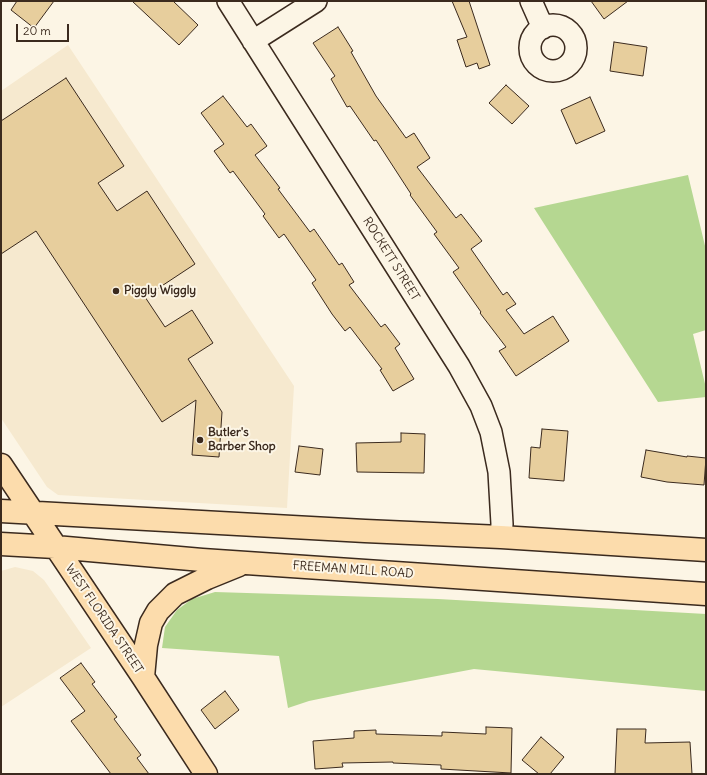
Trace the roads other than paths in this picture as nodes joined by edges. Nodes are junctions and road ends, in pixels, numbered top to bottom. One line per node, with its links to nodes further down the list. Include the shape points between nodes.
1 (228, 1): 5 (street, ROCKETT STREET)
2 (316, 1): 5 (street)
3 (531, 1): 4 (street)
4 (543, 28)
5 (253, 41): 9 (street, ROCKETT STREET, via 459,366 481,406 491,432 499,472)
6 (1, 465): 8 (main road, WEST FLORIDA STREET)
7 (1, 511): 8 (main road)
8 (32, 513): 9 (main road); 11 (main road, WEST FLORIDA STREET)
9 (501, 537): 12 (main road)
10 (1, 544): 11 (main road, FREEMAN MILL ROAD)
11 (55, 547): 13 (main road, FREEMAN MILL ROAD); 15 (main road, WEST FLORIDA STREET)
12 (706, 550)
13 (244, 563): 14 (main road, FREEMAN MILL ROAD); 15 (main road, via 175,594 158,611 151,623 146,645)
14 (706, 594)
15 (143, 677): 16 (main road, WEST FLORIDA STREET)
16 (206, 774)

